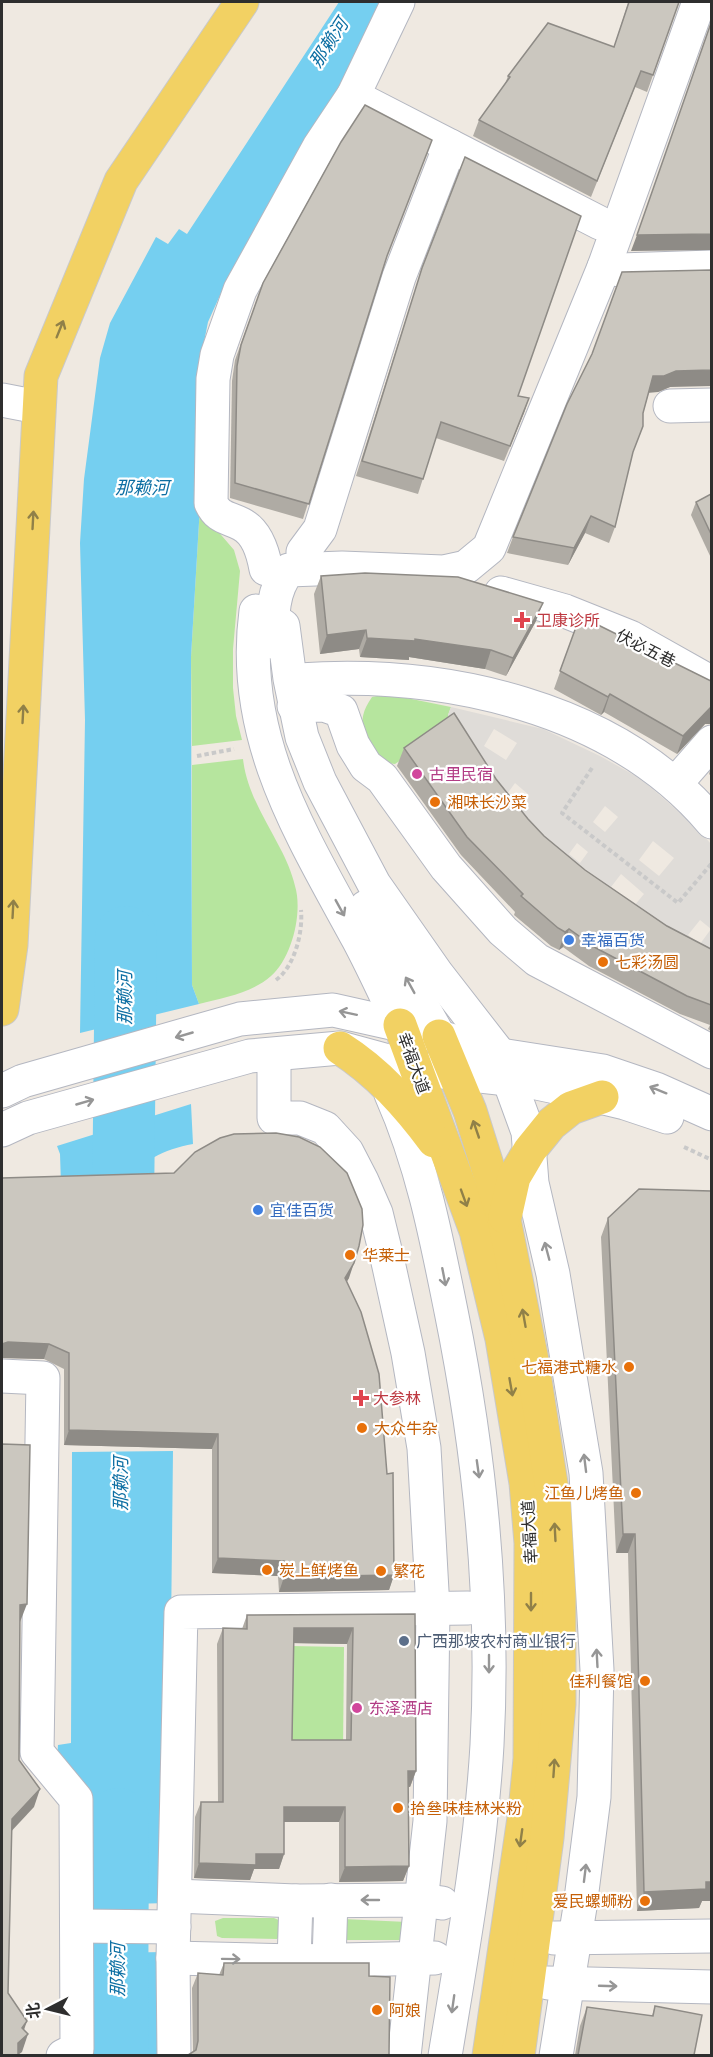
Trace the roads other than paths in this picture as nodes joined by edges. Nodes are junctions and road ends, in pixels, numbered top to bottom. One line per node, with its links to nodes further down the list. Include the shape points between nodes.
1 (242, 2): 13 (main road, one-way to 1, via 41,376 122,181)
2 (398, 2): 5 (street)
3 (682, 2): 7 (street)
4 (699, 2): 8 (street)
5 (353, 96): 6 (street); 15 (street, via 319,147 240,290 217,355 212,400 211,502 215,511 242,524 260,544)
6 (450, 146): 7 (street); 14 (street, via 399,277 320,529)
7 (600, 223): 14 (street, via 508,462 470,541 441,553)
8 (604, 267): 9 (street); 16 (street, via 496,535 489,548 466,567)
9 (711, 267)
10 (2, 400): 13 (street)
11 (711, 405): 12 (street)
12 (670, 406)
13 (38, 407): 24 (main road, one-way to 13, via 11,945)
14 (303, 552): 15 (street, via 279,556)
15 (266, 569): 25 (street, one-way to 25, via 256,607 254,661 261,726 296,825)
16 (443, 572): 17 (street, via 289,570 279,581); 18 (street, 伏必五巷, via 480,587 565,611 619,633)
17 (272, 619): 19 (street, via 283,626); 26 (street, one-way to 17, via 329,846 300,787 279,710)
18 (711, 683)
19 (297, 693): 22 (street, via 406,680 494,694 615,744); 28 (street, via 340,711 366,766 382,777 446,867 503,931 537,960); 30 (street, via 302,737 320,782 374,884)
20 (711, 742): 22 (street)
21 (711, 772): 22 (street)
22 (683, 789): 23 (street)
23 (711, 822)
24 (2, 1009)
25 (400, 1025): 26 (street); 31 (main road, 幸福大道); 34 (street, one-way to 34, via 333,1010 240,1019)
26 (439, 1036): 30 (street); 32 (main road, 幸福大道)
27 (340, 1048): 29 (street); 31 (street); 33 (main road)
28 (711, 1052)
29 (262, 1062): 37 (street, one-way to 29); 44 (street, via 274,1118 300,1118 325,1128 347,1152 376,1213 408,1353 424,1448)
30 (505, 1068): 32 (street); 35 (street, via 532,1082); 36 (street, one-way to 30, via 603,1071); 39 (street, via 528,1132)
31 (417, 1069): 32 (street); 40 (main road, 幸福大道)
32 (454, 1075): 41 (main road, 幸福大道, one-way to 32, via 470,1111)
33 (385, 1082): 40 (main road); 48 (street, one-way to 48, via 410,1139 433,1217 473,1438 484,1526 487,1747 476,1861)
34 (12, 1086)
35 (602, 1097): 38 (street); 39 (main road, via 571,1108 551,1124)
36 (711, 1114)
37 (15, 1124)
38 (711, 1136)
39 (530, 1150): 41 (main road, via 514,1177); 53 (street, one-way to 39, via 594,1797 598,1701 595,1625 580,1425 553,1274 536,1207)
40 (450, 1161): 47 (main road, 幸福大道, one-way to 47, via 476,1231 492,1291 526,1483 531,1543 530,1759)
41 (504, 1219): 52 (main road, 幸福大道, one-way to 41, via 557,1728 559,1595 554,1503)
42 (2, 1376): 49 (street, via 43,1378 27,1444 37,1752 76,1799)
43 (468, 1608): 44 (street)
44 (433, 1609): 48 (street, via 430,1821); 50 (street, via 181,1612)
45 (331, 1900): 46 (street); 48 (street, one-way to 45); 56 (street)
46 (296, 1901): 50 (street); 55 (street)
47 (511, 1905): 48 (street); 64 (main road, 幸福大道)
48 (445, 1911): 54 (street); 63 (street, one-way to 63)
49 (84, 1926): 50 (street); 60 (street, via 77,2049)
50 (173, 1927): 55 (street, one-way to 55); 61 (street)
51 (711, 1936): 53 (street)
52 (534, 1937): 53 (street); 57 (main road, 幸福大道)
53 (575, 1938): 58 (street)
54 (429, 1958): 56 (street); 62 (street)
55 (294, 1960): 56 (street)
56 (330, 1960)
57 (528, 1982): 58 (street); 65 (main road, 幸福大道)
58 (568, 1984): 59 (street, one-way to 59); 66 (street)
59 (711, 1987)
60 (63, 2055)
61 (174, 2055)
62 (404, 2055)
63 (445, 2055)
64 (489, 2055)
65 (518, 2055)
66 (556, 2055)

